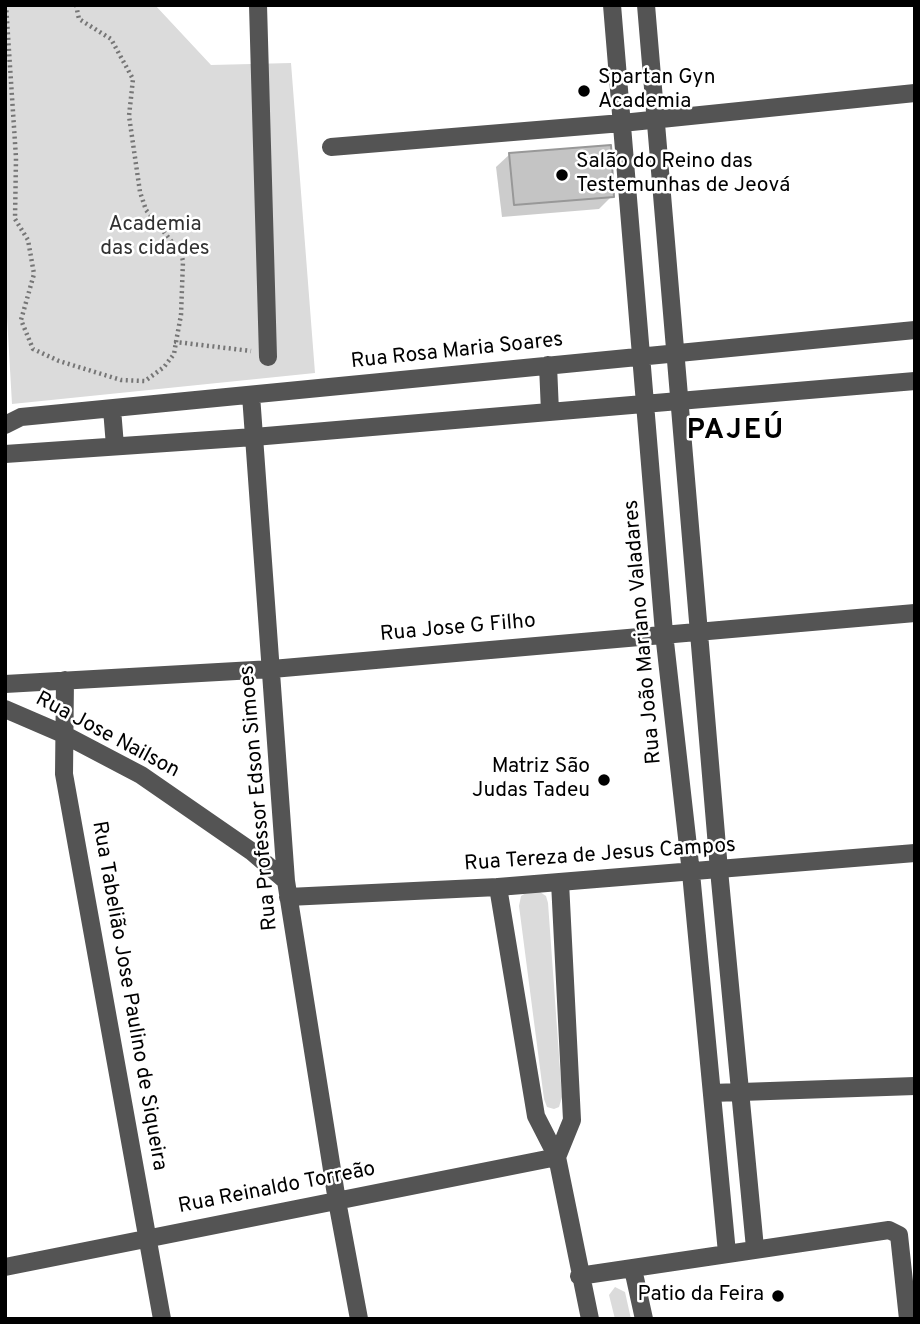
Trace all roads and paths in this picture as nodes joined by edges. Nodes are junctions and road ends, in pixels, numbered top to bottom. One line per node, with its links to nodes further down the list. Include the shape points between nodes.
1 (6, 5): 11 (path, via 15,219 28,240 34,274 21,320 33,349 121,380 145,381 164,367)
2 (76, 5): 11 (path, via 79,19 111,39 133,79 128,116 139,192 146,210 183,261)
3 (258, 5): 13 (street)
4 (612, 5): 8 (street, Rua João Mariano Valadares)
5 (646, 5): 7 (street)
6 (915, 93): 7 (street)
7 (656, 118): 8 (street); 12 (street)
8 (622, 123): 9 (street); 14 (street, Rua João Mariano Valadares)
9 (331, 147)
10 (915, 330): 12 (street, Rua Rosa Maria Soares)
11 (176, 342): 13 (path, via 218,350 242,348)
12 (676, 353): 14 (street, Rua Rosa Maria Soares); 18 (street)
13 (268, 357)
14 (643, 357): 15 (street, Rua Rosa Maria Soares); 19 (street, Rua João Mariano Valadares)
15 (548, 365): 17 (street, Rua Rosa Maria Soares); 21 (street)
16 (915, 381): 18 (street)
17 (251, 395): 20 (street, Rua Rosa Maria Soares); 23 (street, Rua Professor Edson Simoes)
18 (681, 400): 19 (street); 27 (street)
19 (647, 404): 21 (street); 28 (street, Rua João Mariano Valadares)
20 (112, 409): 22 (street, Rua Rosa Maria Soares, via 21,417); 24 (street)
21 (550, 412): 23 (street)
22 (5, 425)
23 (254, 436): 24 (street); 29 (street, Rua Professor Edson Simoes)
24 (115, 446): 25 (street)
25 (5, 454)
26 (915, 613): 27 (street, Rua Jose G Filho)
27 (699, 630): 28 (street, Rua Jose G Filho); 35 (street)
28 (664, 633): 29 (street, Rua Jose G Filho); 36 (street, Rua João Mariano Valadares)
29 (272, 669): 30 (street, Rua Jose G Filho); 39 (street, Rua Professor Edson Simoes)
30 (65, 680): 31 (street, Rua Jose G Filho); 33 (street, Rua Tabelião Jose Paulino de Siqueira)
31 (5, 684)
32 (5, 709): 33 (street, Rua Jose Nailson)
33 (62, 734): 39 (street, Rua Jose Nailson, via 141,775 251,851); 45 (street, Rua Tabelião Jose Paulino de Siqueira, via 64,774)
34 (915, 853): 35 (street, Rua Tereza de Jesus Campos)
35 (719, 870): 36 (street, Rua Tereza de Jesus Campos); 41 (street)
36 (691, 873): 37 (street, Rua Tereza de Jesus Campos); 42 (street, Rua João Mariano Valadares)
37 (560, 882): 38 (street, Rua Tereza de Jesus Campos); 43 (street, via 572,1120)
38 (498, 887): 39 (street, Rua Tereza de Jesus Campos); 43 (street, via 536,1116)
39 (287, 889): 44 (street, Rua Professor Edson Simoes)
40 (915, 1086): 41 (street)
41 (739, 1092): 42 (street); 46 (street)
42 (712, 1093): 47 (street, Rua João Mariano Valadares)
43 (557, 1157): 44 (street, Rua Reinaldo Torreão); 50 (street)
44 (337, 1201): 45 (street, Rua Reinaldo Torreão); 52 (street, Rua Professor Edson Simoes)
45 (149, 1237): 48 (street, Rua Reinaldo Torreão); 51 (street, Rua Tabelião Jose Paulino de Siqueira)
46 (755, 1248): 47 (street); 55 (street, via 889,1230 900,1235)
47 (727, 1253): 49 (street)
48 (5, 1267)
49 (633, 1269): 50 (street); 54 (street)
50 (579, 1276): 53 (street)
51 (162, 1319)
52 (359, 1319)
53 (590, 1319)
54 (644, 1319)
55 (908, 1319)

